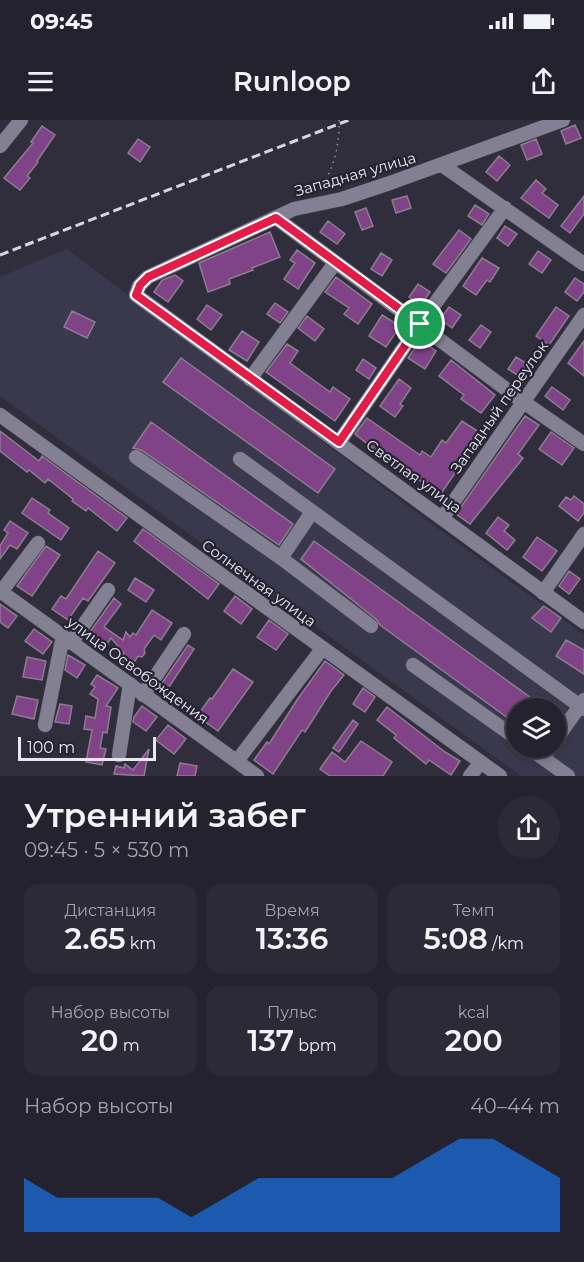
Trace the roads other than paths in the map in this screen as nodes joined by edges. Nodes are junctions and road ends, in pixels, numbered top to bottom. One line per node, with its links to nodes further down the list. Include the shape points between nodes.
1 (21, 120): 3 (street)
2 (563, 120): 4 (street, Западная улица)
3 (0, 146)
4 (442, 165): 5 (street); 6 (street, Западная улица, via 342,199 294,209)
5 (505, 208): 8 (street); 11 (street)
6 (276, 218): 7 (street); 9 (street, Западная улица, via 148,277)
7 (334, 263): 11 (street); 12 (street)
8 (584, 264)
9 (136, 295): 12 (street, Светлая улица)
10 (584, 315): 13 (street, Западный переулок)
11 (420, 324): 13 (street); 15 (street)
12 (250, 379): 15 (street, Светлая улица)
13 (522, 402): 16 (street); 20 (street, Западный переулок)
14 (0, 415): 31 (street, Солнечная улица)
15 (339, 442): 20 (street, Светлая улица)
16 (584, 444)
17 (136, 457): 23 (street)
18 (240, 459): 19 (street)
19 (312, 512): 23 (street); 35 (street)
20 (443, 518): 26 (street, Светлая улица)
21 (584, 534): 26 (street)
22 (38, 543): 25 (street)
23 (281, 558): 28 (street)
24 (108, 590): 30 (street)
25 (1, 592): 30 (street, улица Освобождения)
26 (543, 593): 27 (street, Светлая улица)
27 (584, 622)
28 (371, 626)
29 (184, 634): 34 (street)
30 (67, 640): 33 (street, улица Освобождения); 36 (street)
31 (322, 649): 41 (street); 42 (street, Солнечная улица)
32 (413, 665): 38 (street)
33 (130, 684): 34 (street, улица Освобождения); 39 (street)
34 (144, 695): 41 (street, улица Освобождения)
35 (583, 705): 37 (street)
36 (45, 725)
37 (566, 727)
38 (506, 731)
39 (119, 755)
40 (552, 758): 46 (street)
41 (237, 761): 43 (street, улица Освобождения)
42 (481, 762): 44 (street); 45 (street, Солнечная улица)
43 (257, 776)
44 (470, 776)
45 (501, 776)
46 (568, 776)

